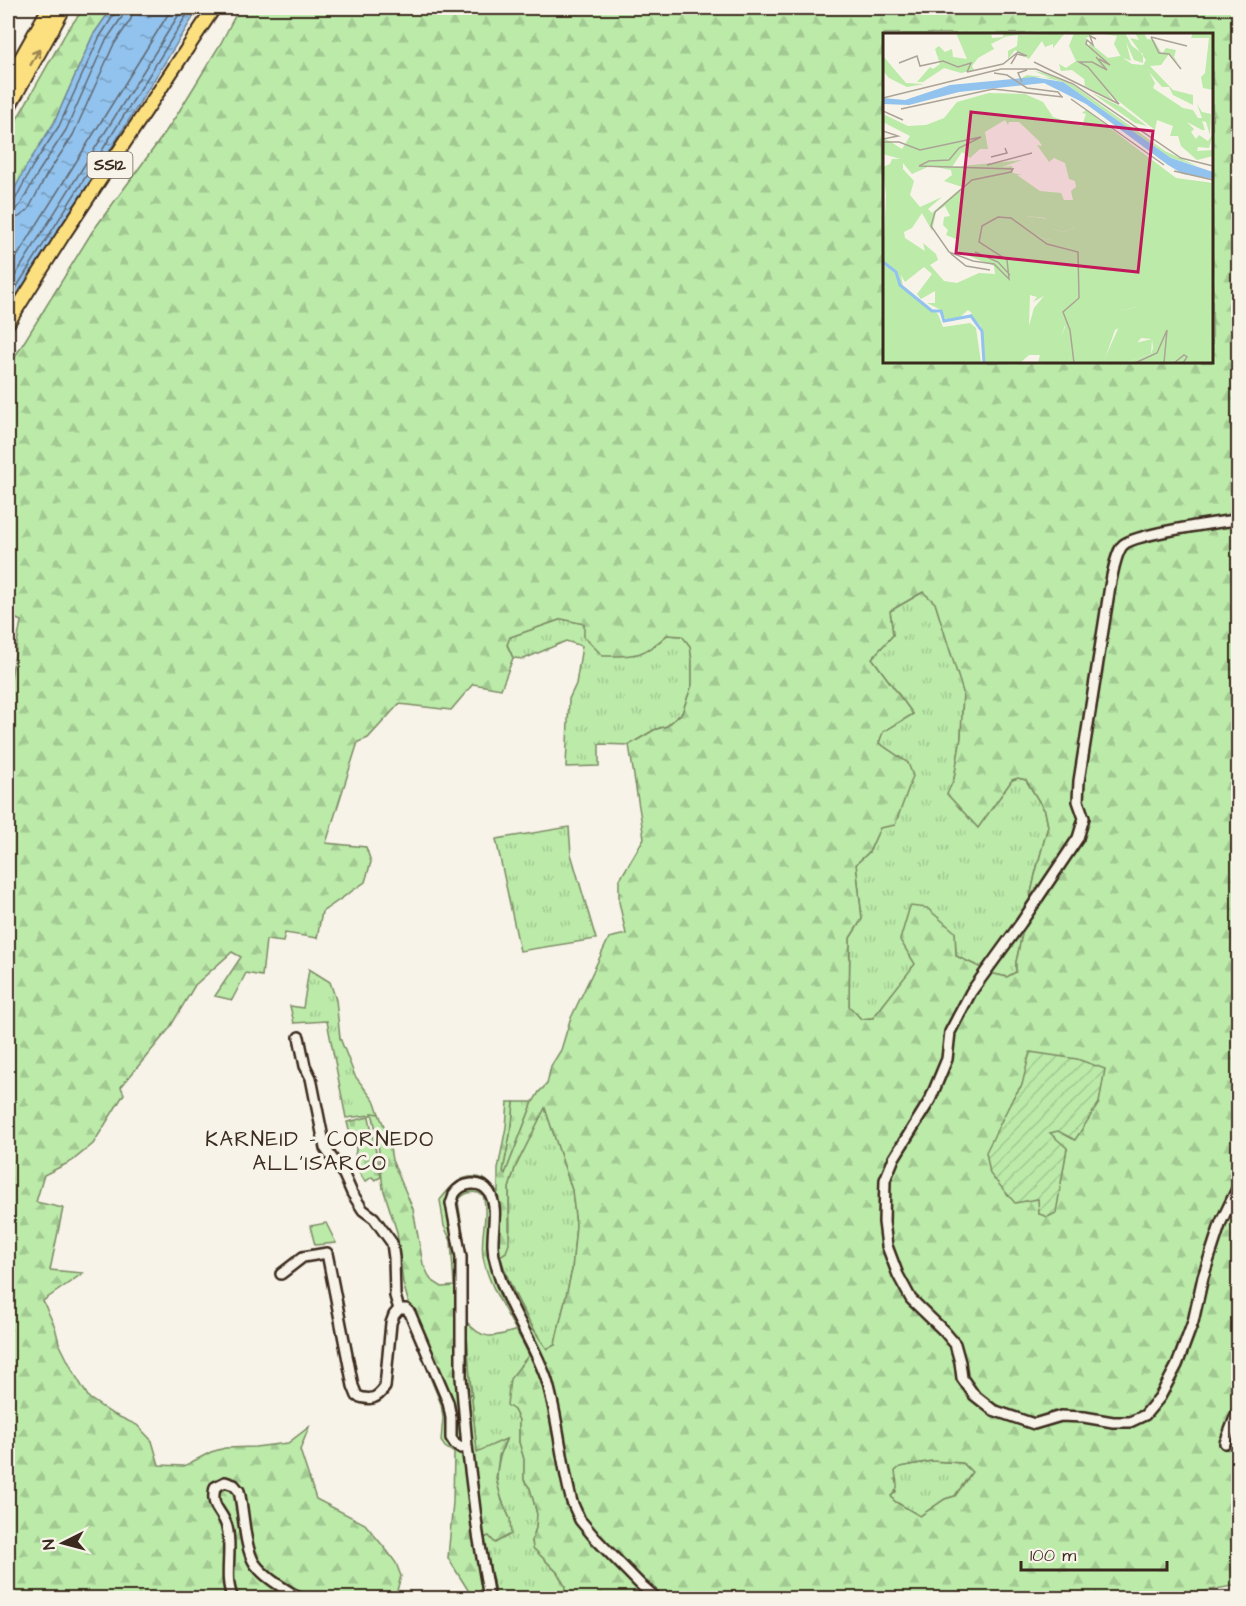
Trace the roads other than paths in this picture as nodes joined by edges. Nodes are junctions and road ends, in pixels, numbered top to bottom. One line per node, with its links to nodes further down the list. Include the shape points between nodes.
1 (50, 8): 4 (highway)
2 (63, 8): 5 (highway, one-way to 2)
3 (214, 8): 6 (main road, SS12)
4 (8, 83)
5 (8, 107)
6 (8, 323)
7 (1239, 520): 9 (street, via 1137,538 1123,545 1110,586 1079,781 1078,801 1084,818 1078,838 971,992 950,1032 947,1059 930,1100 885,1180 887,1246 911,1299 955,1344 962,1378 974,1395 993,1410 1034,1424 1061,1416 1130,1422 1145,1415 1160,1397 1177,1365 1221,1222)
8 (299, 1037): 11 (street, via 325,1148 363,1210 392,1243)
9 (1239, 1187)
10 (281, 1274): 11 (street, via 303,1257 327,1252 353,1386 357,1396 366,1399 374,1398 385,1387 391,1323)
11 (399, 1309): 14 (street, via 410,1313 448,1402 451,1438 461,1448)
12 (1239, 1410): 13 (street)
13 (1225, 1443)
14 (468, 1446): 17 (street); 18 (street, via 462,1377 461,1257 451,1203 459,1189 476,1184 485,1187 493,1200 496,1264 547,1382 567,1485 580,1521)
15 (232, 1599): 16 (street, via 228,1585 227,1525 213,1497 215,1487 225,1482 239,1491 254,1563)
16 (299, 1599)
17 (489, 1599)
18 (656, 1599)

